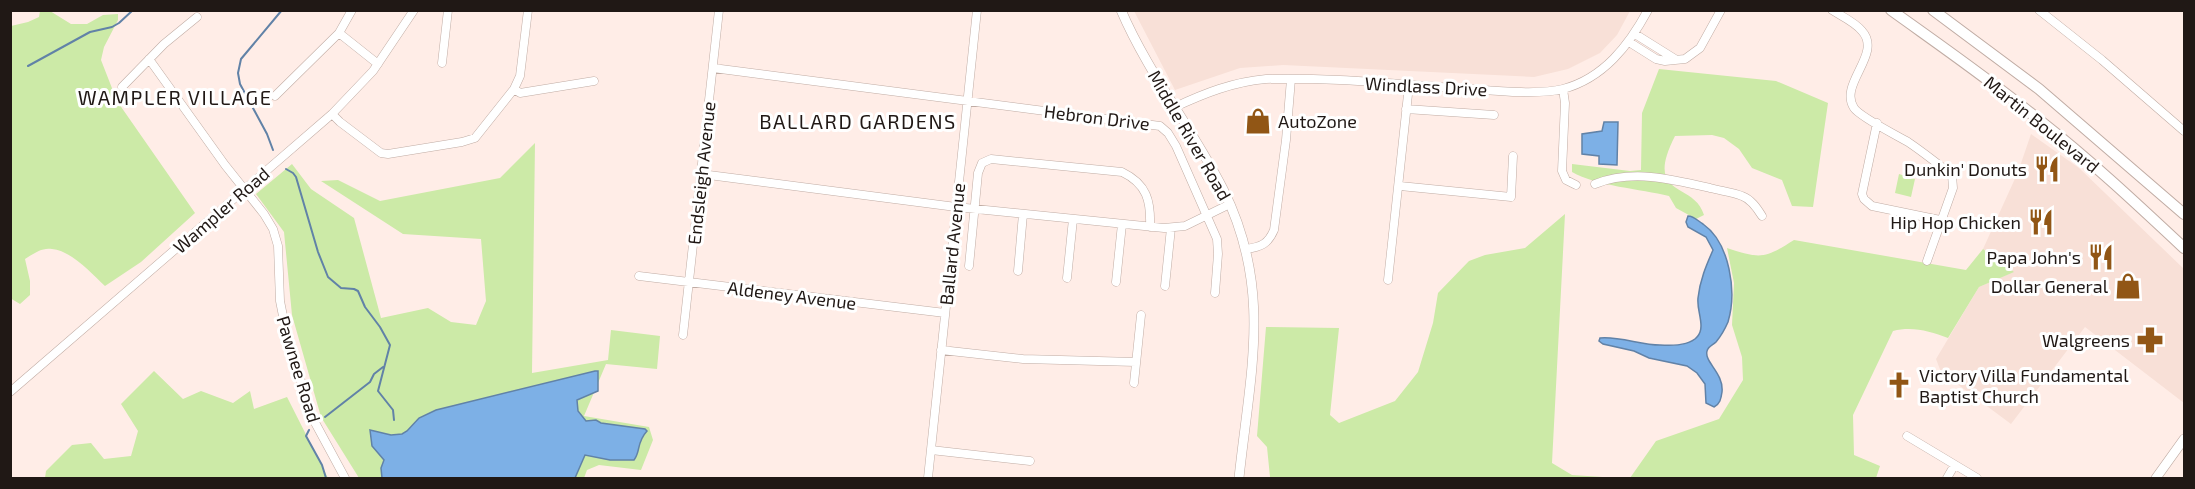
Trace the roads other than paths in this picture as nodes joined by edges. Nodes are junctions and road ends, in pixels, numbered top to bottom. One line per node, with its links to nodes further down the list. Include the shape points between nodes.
1 (352, 10): 15 (street)
2 (414, 10): 21 (street, Wampler Road)
3 (448, 10): 20 (street)
4 (528, 10): 27 (street, via 520,76)
5 (719, 10): 22 (street, Endsleigh Avenue)
6 (976, 10): 30 (street, Ballard Avenue)
7 (1121, 10): 31 (street, Middle River Road)
8 (1648, 10): 16 (street, Windlass Drive)
9 (1721, 10): 19 (street, via 1697,52)
10 (1832, 10): 35 (street, via 1859,27 1867,37 1868,47 1851,102 1862,117)
11 (1891, 10): 55 (main road, Martin Boulevard, via 2038,118)
12 (1934, 10): 47 (main road, Martin Boulevard, via 2039,89)
13 (2039, 10): 36 (street)
14 (197, 17): 18 (street)
15 (339, 33): 21 (street); 29 (street)
16 (1635, 34): 17 (street, Windlass Drive); 19 (street)
17 (1629, 42): 19 (street, via 1656,59); 28 (street, Windlass Drive, via 1610,63)
18 (149, 59): 26 (street); 42 (street, Pawnee Road)
19 (1675, 59)
20 (442, 63)
21 (378, 64): 33 (street, Wampler Road)
22 (713, 68): 30 (street); 38 (street, Endsleigh Avenue)
23 (1291, 79): 25 (street, Windlass Drive); 31 (street, Windlass Drive, via 1231,84); 56 (street, via 1274,230 1263,246)
24 (594, 81): 27 (street, via 520,93)
25 (1409, 85): 28 (street, Windlass Drive, via 1502,91); 32 (street)
26 (122, 87)
27 (514, 89): 33 (street, via 470,141 388,154 376,150)
28 (1563, 89): 40 (street, via 1562,171 1566,180)
29 (275, 96)
30 (967, 102): 44 (street, Ballard Avenue); 48 (street, Hebron Drive, via 1160,126 1172,140)
31 (1175, 107): 43 (street, Middle River Road)
32 (1406, 109): 34 (street); 41 (street)
33 (332, 114): 42 (street, Wampler Road)
34 (1494, 115)
35 (1877, 123): 51 (street, via 1952,175 1953,188); 51 (street, via 1864,199 1872,206)
36 (2184, 131)
37 (1513, 156): 41 (street, via 1510,197)
38 (701, 174): 44 (street); 63 (street, Endsleigh Avenue)
39 (1594, 184): 49 (street, via 1611,177 1630,176 1674,181 1744,196)
40 (1576, 185)
41 (1400, 186): 62 (street)
42 (245, 190): 73 (street, Wampler Road); 79 (street, Pawnee Road, via 273,229 287,336 312,417)
43 (1230, 204): 48 (street); 56 (street, Middle River Road)
44 (956, 207): 45 (street); 67 (street, Ballard Avenue)
45 (974, 209): 46 (street); 53 (street, via 976,179 982,163 991,159 1016,160 1114,171 1133,177 1149,202); 58 (street)
46 (1023, 214): 50 (street); 59 (street)
47 (2184, 214)
48 (1208, 216): 54 (street); 66 (street, via 1218,245)
49 (1762, 216)
50 (1073, 219): 52 (street); 61 (street)
51 (1940, 220): 57 (street)
52 (1122, 224): 53 (street); 64 (street)
53 (1150, 227): 54 (street)
54 (1171, 228): 65 (street)
55 (2184, 248)
56 (1246, 249): 81 (street, Middle River Road, via 1255,326)
57 (1927, 261)
58 (969, 266)
59 (1018, 271)
60 (639, 276): 63 (street, Aldeney Avenue)
61 (1067, 278)
62 (1388, 280)
63 (689, 282): 67 (street, Aldeney Avenue); 69 (street, Endsleigh Avenue)
64 (1116, 282)
65 (1165, 286)
66 (1215, 293)
67 (945, 314): 70 (street, Ballard Avenue)
68 (1141, 315): 71 (street)
69 (683, 335)
70 (941, 350): 71 (street, via 1023,360); 76 (street, Ballard Avenue)
71 (1136, 362): 72 (street)
72 (1134, 383)
73 (10, 392)
74 (1907, 436): 78 (street)
75 (2184, 439): 84 (street)
76 (931, 450): 77 (street); 80 (street, Ballard Avenue)
77 (1030, 460)
78 (1954, 466): 82 (street); 83 (street)
79 (345, 478)
80 (928, 478)
81 (1239, 478)
82 (1947, 478)
83 (1977, 478)
84 (2156, 478)

